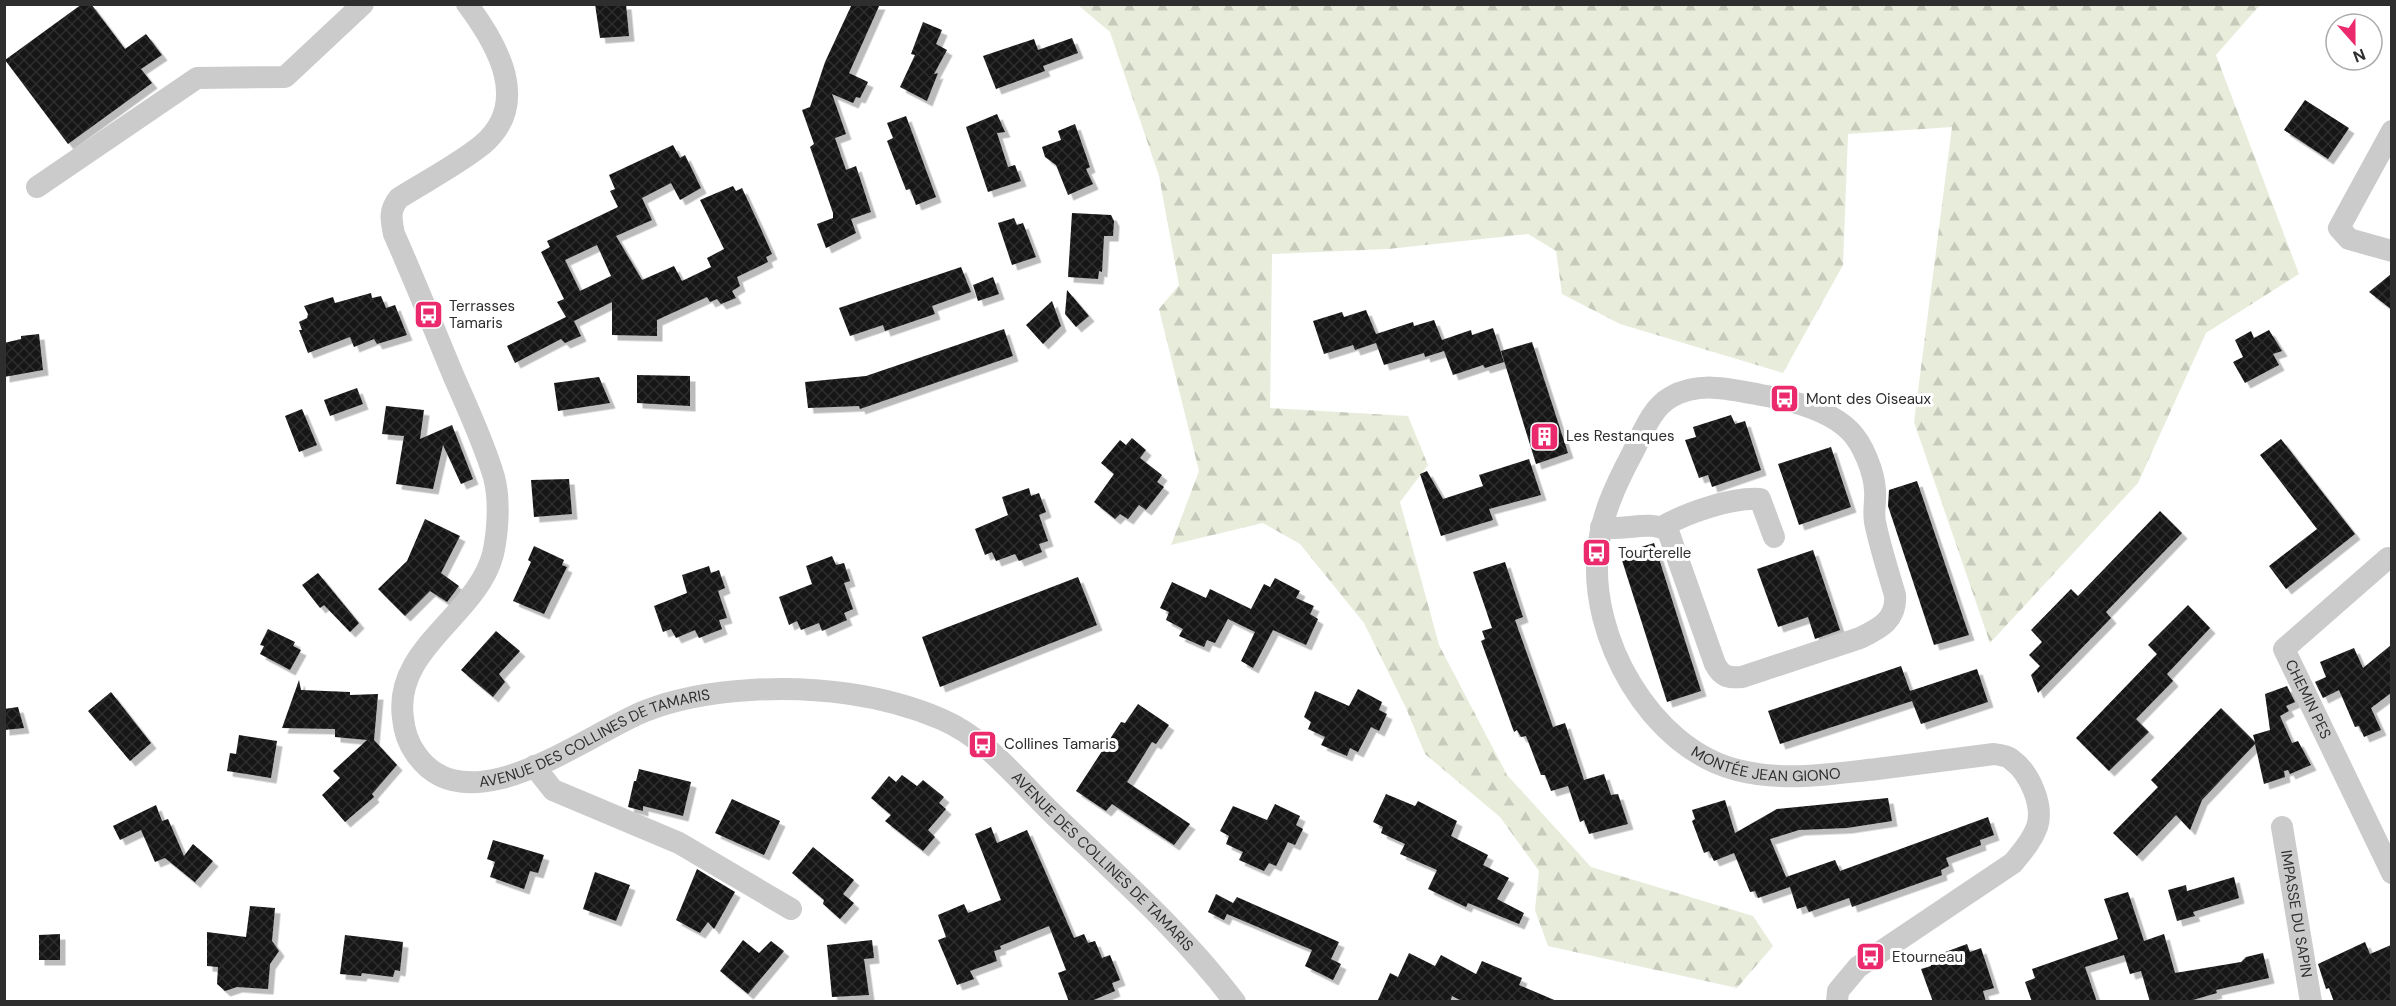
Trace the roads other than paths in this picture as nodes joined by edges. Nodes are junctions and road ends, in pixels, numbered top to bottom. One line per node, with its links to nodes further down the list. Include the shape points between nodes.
1 (363, 4): 4 (street, via 285,77 197,78)
2 (466, 4): 10 (street, AVENUE DES COLLINES DE TAMARIS, via 486,30 505,73 503,112 483,144 399,198 390,217 495,480 497,521 492,556 480,583 409,670 400,698 404,731 416,755 435,772 465,784 494,781)
3 (2391, 131): 5 (street, via 2339,228 2349,239)
4 (37, 188)
5 (2391, 251)
6 (1601, 527): 7 (street); 7 (street, MONTÉE JEAN GIONO, via 1621,475 1653,415 1672,396 1719,387 1785,399 1835,421 1850,431 1862,448 1875,487 1874,518 1896,608 1878,630 1860,638 1729,678 1715,664 1672,536); 15 (street, MONTÉE JEAN GIONO, via 1597,553 1599,600 1620,665 1642,702 1670,732 1700,754 1734,770 1762,776 1829,775 1994,754 2011,758 2024,772 2039,813 2028,845 2013,863 1858,967 1838,991)
7 (1662, 527): 8 (street, via 1679,517 1748,498 1760,499)
8 (1774, 537)
9 (2388, 558): 12 (street, CHEMIN PES, via 2284,650)
10 (534, 766): 13 (street, via 553,790 679,843); 14 (street, AVENUE DES COLLINES DE TAMARIS, via 646,710 750,690 834,692 940,718 983,744 1186,942)
11 (2282, 827): 16 (street, IMPASSE DU SAPIN)
12 (2391, 873)
13 (791, 909)
14 (1235, 1002)
15 (1837, 1002)
16 (2311, 1002)

